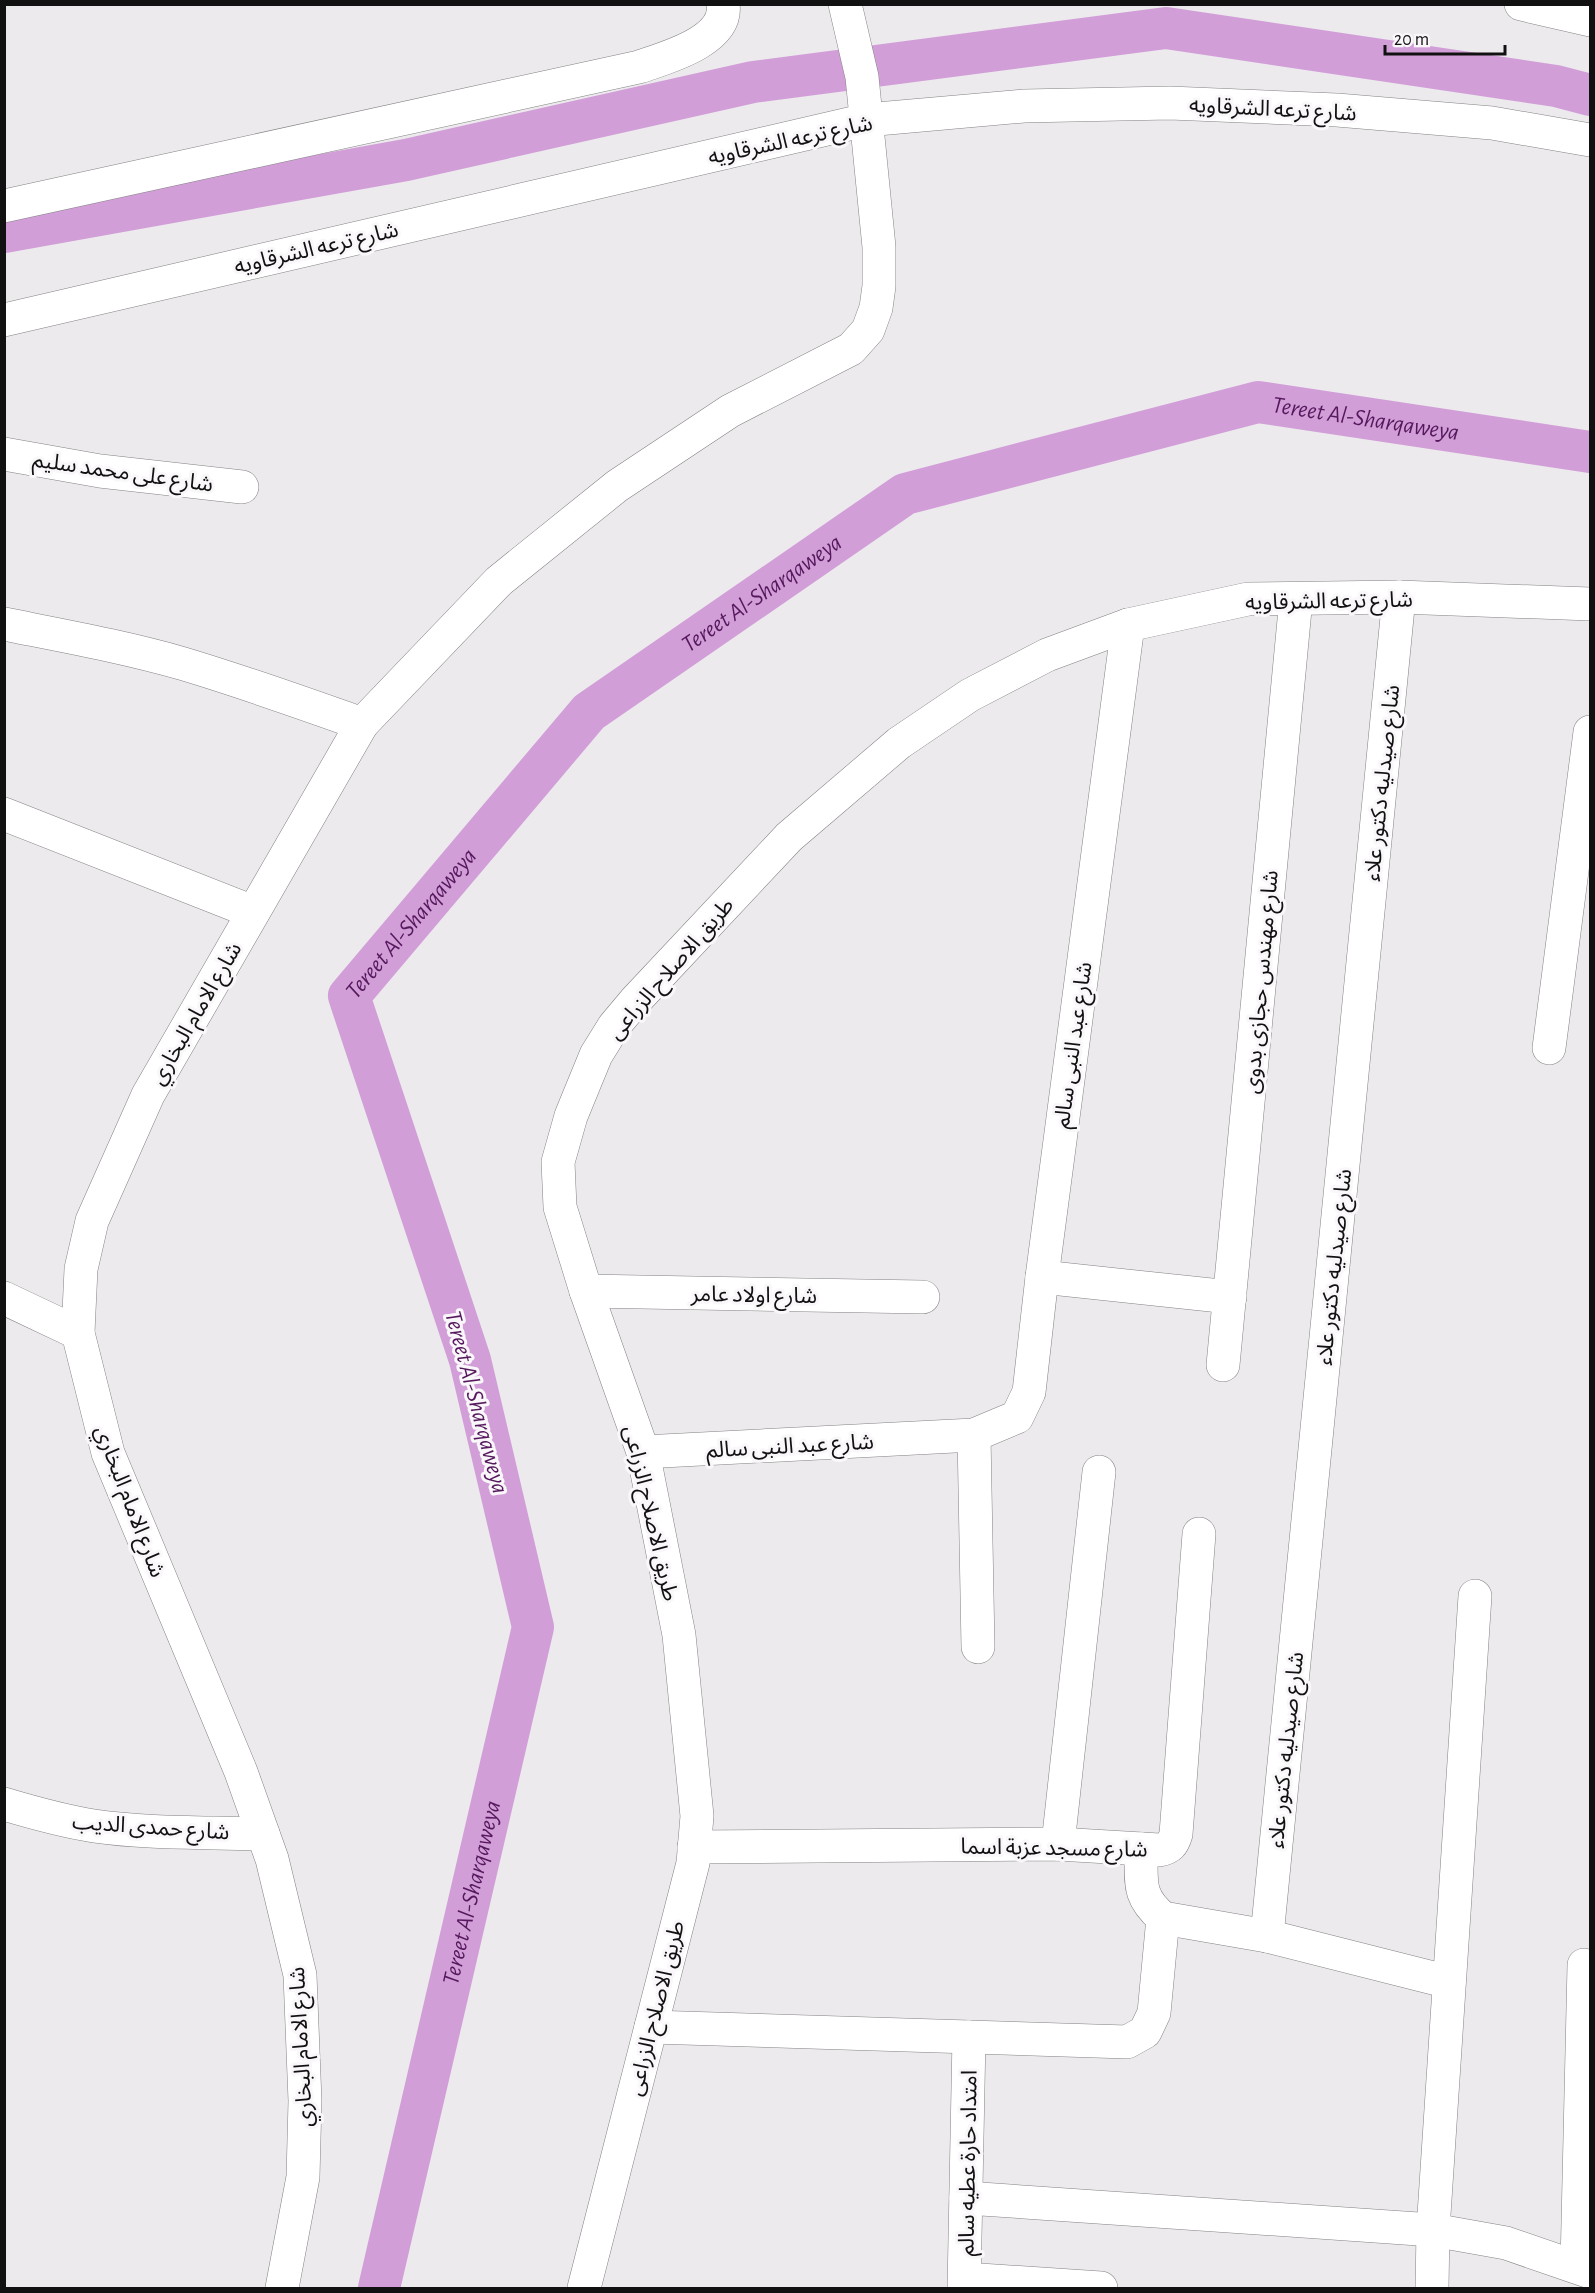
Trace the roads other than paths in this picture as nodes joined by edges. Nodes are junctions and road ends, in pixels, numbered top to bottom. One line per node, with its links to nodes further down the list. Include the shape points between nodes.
1 (723, 4): 7 (street, via 725,11 718,28 698,43 639,67)
2 (1521, 4): 4 (street)
3 (848, 14): 5 (street, شارع الامام البخاري, via 862,77)
4 (1590, 20)
5 (866, 120): 6 (street, شارع ترعه الشرقاويه, via 1024,106 1170,103 1336,110 1492,123); 8 (street, شارع ترعه الشرقاويه); 16 (street, شارع الامام البخاري, via 879,247 879,286 868,330 851,349 730,411 617,486 499,581)
6 (1590, 140)
7 (4, 206)
8 (4, 320)
9 (4, 454): 10 (street, شارع على محمد سليم, via 100,471)
10 (242, 487)
11 (1399, 597): 12 (street, شارع ترعه الشرقاويه); 13 (street, شارع ترعه الشرقاويه); 41 (street, شارع صيدليه دكتور علاء)
12 (1296, 598): 15 (street, شارع ترعه الشرقاويه, via 1248,599); 24 (street, شارع مهندس حجازى بدوى)
13 (1590, 604)
14 (4, 624): 16 (street, via 182,663)
15 (1128, 625): 18 (street, شارع ترعه الشرقاويه, via 1047,655 970,695 899,743); 22 (street, شارع عبد النبى سالم)
16 (362, 724): 20 (street, شارع الامام البخاري)
17 (1590, 732): 21 (street)
18 (833, 798): 23 (street, طريق الاصلاح الزراعى, via 789,837 635,1000 596,1055 571,1116 558,1162 560,1206)
19 (4, 814): 20 (street)
20 (253, 912): 27 (street, شارع الامام البخاري, via 148,1095 92,1221 81,1269)
21 (1549, 1048)
22 (1042, 1277): 24 (street); 29 (street, شارع عبد النبى سالم, via 1029,1392 1017,1417)
23 (586, 1291): 26 (street, شارع اولاد عامر); 30 (street, طريق الاصلاح الزراعى)
24 (1230, 1297): 28 (street, شارع مهندس حجازى بدوى)
25 (4, 1298): 27 (street)
26 (923, 1298)
27 (78, 1333): 36 (street, شارع الامام البخاري, via 108,1453)
28 (1223, 1365)
29 (974, 1435): 30 (street, شارع عبد النبى سالم); 34 (street)
30 (643, 1452): 38 (street, طريق الاصلاح الزراعى, via 679,1635 697,1816)
31 (1099, 1472): 37 (street)
32 (1199, 1534): 39 (street, شارع مسجد عزبة اسما, via 1176,1834 1167,1849)
33 (1475, 1596): 43 (street)
34 (978, 1647)
35 (4, 1804): 36 (street, شارع حمدى الديب, via 95,1826)
36 (263, 1834): 50 (street, شارع الامام البخاري, via 300,1975 305,2101 303,2177)
37 (1058, 1844): 38 (street, شارع مسجد عزبة اسما); 39 (street, شارع مسجد عزبة اسما)
38 (694, 1847): 44 (street, طريق الاصلاح الزراعى)
39 (1141, 1849): 40 (street, via 1142,1893)
40 (1163, 1918): 41 (street); 45 (street, via 1154,2013 1145,2032 1127,2042)
41 (1267, 1936): 43 (street)
42 (1584, 1965): 48 (street)
43 (1449, 1982): 47 (street)
44 (651, 2027): 45 (street); 51 (street, طريق الاصلاح الزراعى)
45 (969, 2037): 46 (street, امتداد حارة عطيه سالم)
46 (966, 2198): 47 (street); 49 (street, امتداد حارة عطيه سالم)
47 (1433, 2230): 48 (street, via 1506,2242); 53 (street)
48 (1584, 2269)
49 (965, 2284): 52 (street)
50 (282, 2289)
51 (584, 2289)
52 (1101, 2289)
53 (1432, 2289)

